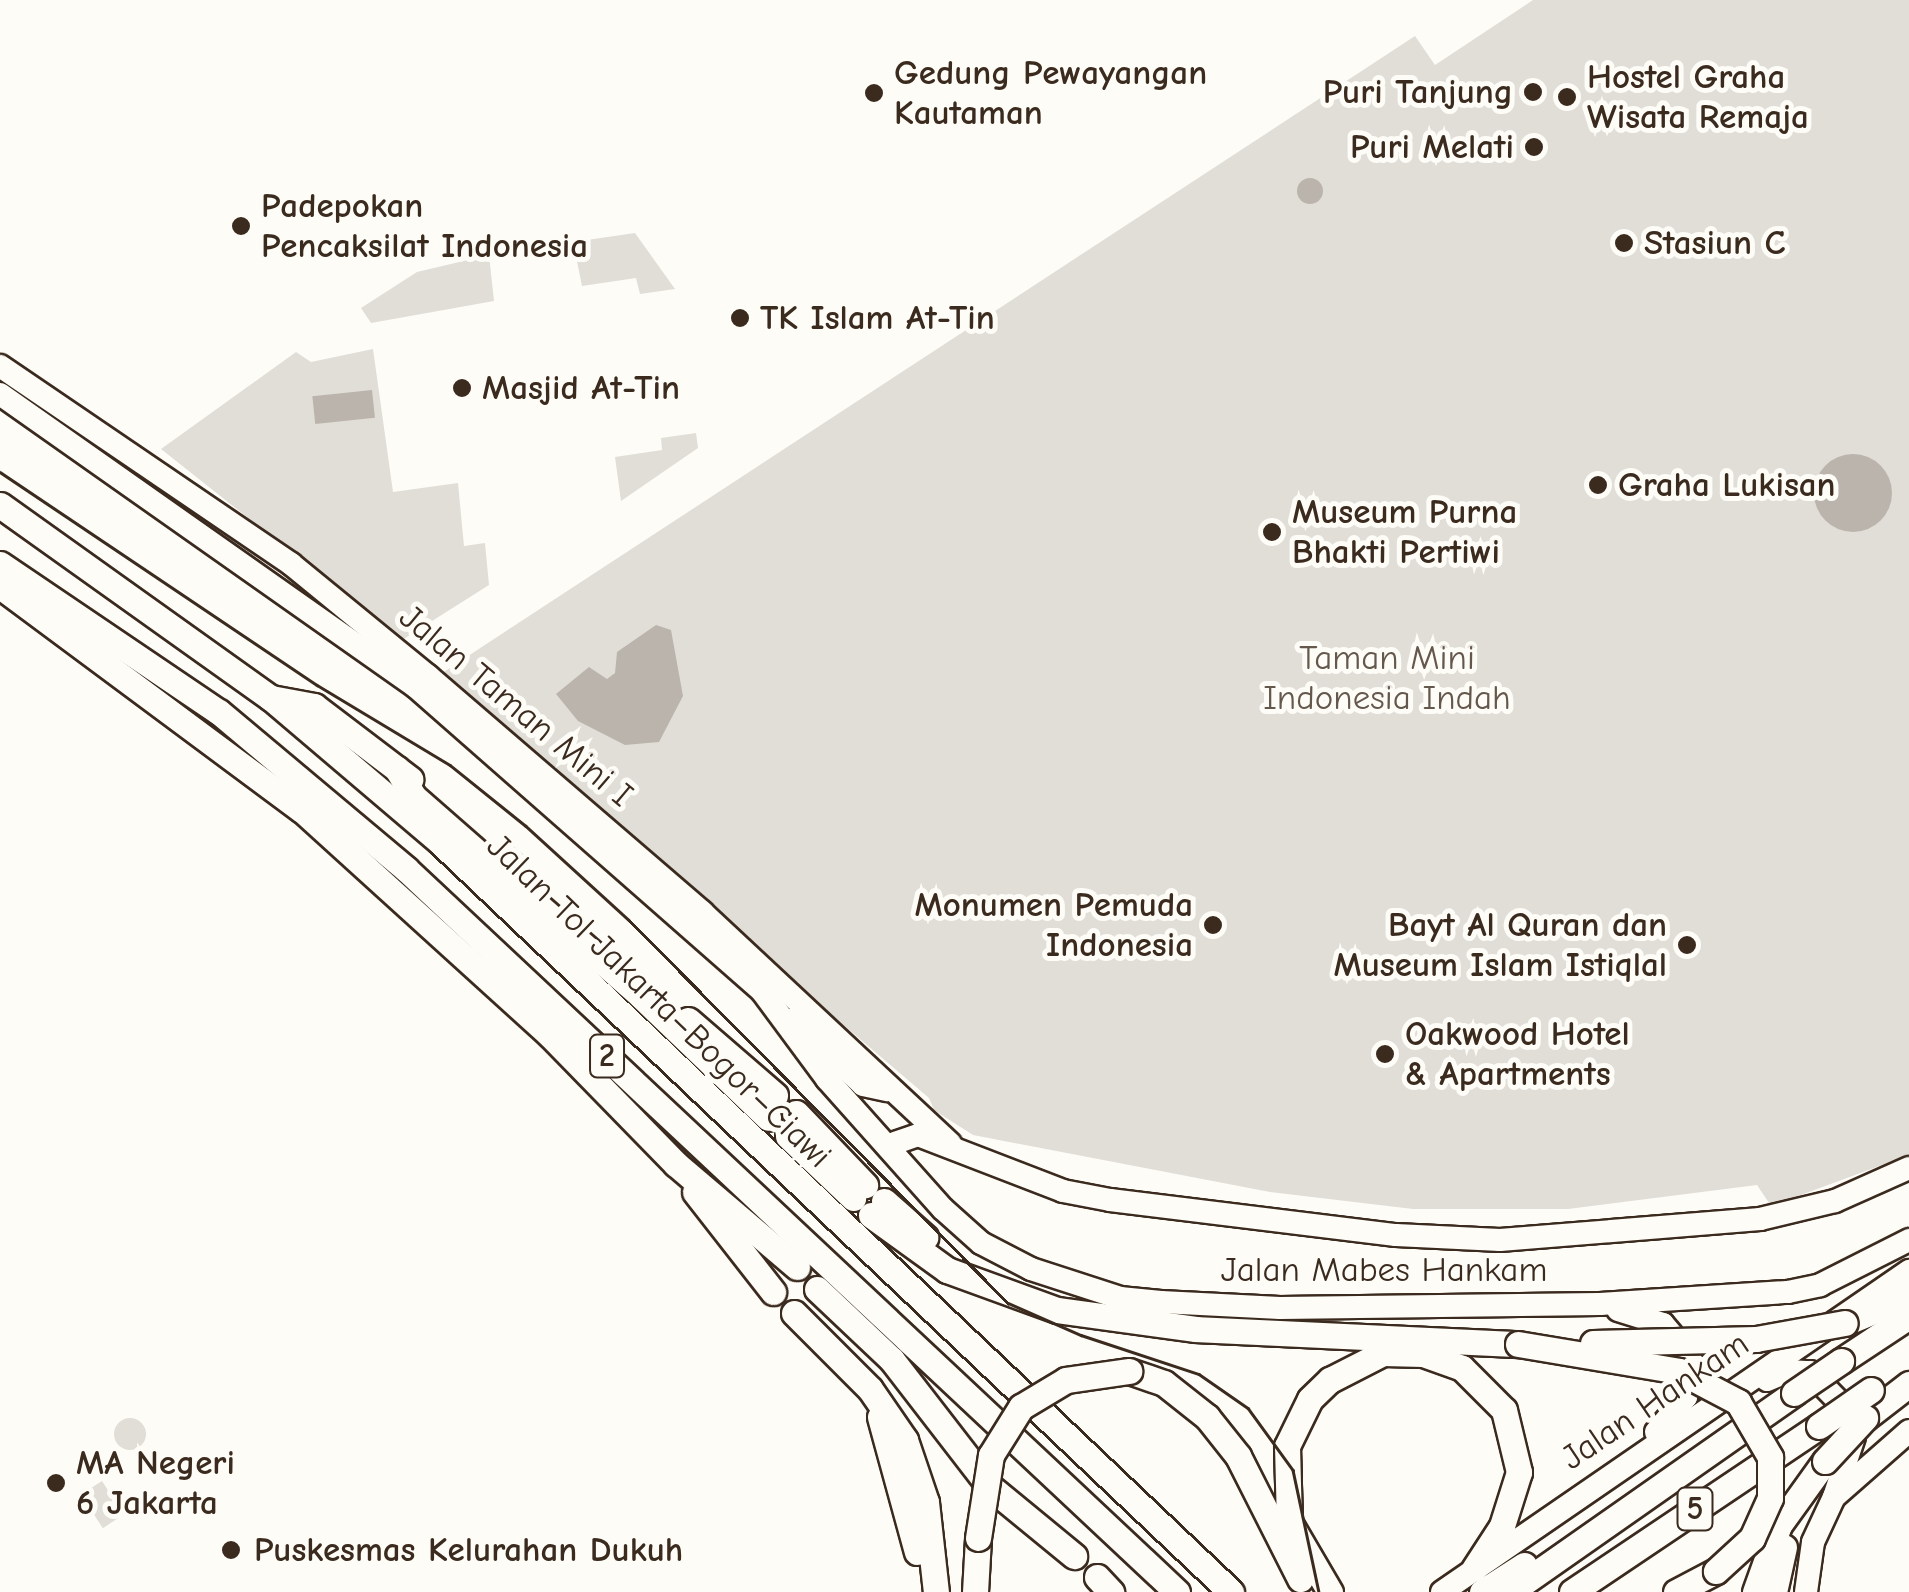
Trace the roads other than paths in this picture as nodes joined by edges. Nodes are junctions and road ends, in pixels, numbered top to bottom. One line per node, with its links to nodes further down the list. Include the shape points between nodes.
1 (0, 366): 11 (main road, Jalan Taman Mini I, via 291,564 702,912 881,1075)
2 (0, 394): 10 (main road, Jalan Taman Mini I, via 398,673)
3 (0, 505): 6 (highway, Jalan Tol Jakarta–Bogor–Ciawi / 2)
4 (0, 564): 42 (highway, 2, via 218,712 406,869)
5 (0, 586): 16 (highway, via 302,810 550,1035)
6 (271, 698): 7 (highway, via 314,706); 43 (highway, Jalan Tol Jakarta–Bogor–Ciawi / 2, via 452,852)
7 (397, 768): 8 (highway); 9 (highway, via 414,797 771,1107)
8 (503, 854)
9 (529, 875)
10 (762, 991): 11 (main road, via 863,1086); 15 (main road, Jalan Taman Mini I)
11 (887, 1090): 12 (main road, Jalan Taman Mini I)
12 (905, 1106): 14 (main road, Jalan Taman Mini I); 15 (main road)
13 (792, 1125): 27 (highway, via 868,1200 975,1278 1057,1310 1196,1329)
14 (950, 1143): 15 (main road, via 918,1134); 17 (main road, Jalan Mabes Hankam, via 1049,1186 1110,1200 1396,1235 1500,1240 1760,1219 1834,1202)
15 (894, 1150): 24 (main road, Jalan Mabes Hankam, via 981,1243 1031,1269 1120,1298 1280,1308)
16 (676, 1164): 19 (highway); 22 (highway)
17 (1909, 1168)
18 (1909, 1240): 24 (main road, Jalan Mabes Hankam, via 1820,1285 1788,1292)
19 (797, 1267)
20 (1909, 1271): 31 (main road, Jalan Hankam)
21 (817, 1289): 36 (highway, via 892,1360 990,1487)
22 (773, 1292)
23 (1909, 1296): 27 (highway, bridge, via 1845,1324 1756,1339)
24 (1600, 1304): 33 (main road, via 1662,1324 1690,1356 1686,1397)
25 (794, 1313): 30 (highway)
26 (1909, 1316): 34 (highway, 5, bridge)
27 (1518, 1344): 49 (highway, bridge, via 1679,1371 1738,1402 1770,1457 1770,1498 1752,1538 1716,1571)
28 (1909, 1364): 48 (highway, 5, bridge)
29 (1909, 1384): 38 (highway, bridge, via 1865,1418 1794,1498)
30 (870, 1389): 39 (highway, via 906,1499); 40 (highway, via 906,1440 922,1480)
31 (1718, 1404): 33 (main road, Jalan Hankam); 35 (main road, via 1788,1370 1817,1376 1842,1400 1854,1425)
32 (1909, 1431): 35 (main road)
33 (1628, 1458): 37 (main road, Jalan Hankam)
34 (1682, 1470): 37 (highway); 47 (highway, 5)
35 (1834, 1497): 50 (main road, via 1813,1542)
36 (1074, 1556)
37 (1478, 1581): 45 (highway, via 1519,1472 1504,1410 1462,1368 1423,1354 1383,1353 1354,1363 1320,1389 1287,1446 1289,1522); 46 (main road, Jalan Hankam)
38 (1762, 1587)
39 (920, 1592)
40 (936, 1592)
41 (976, 1592): 44 (highway, bridge, via 991,1455 1021,1407 1066,1380 1129,1372 1164,1383 1207,1417 1238,1456 1280,1550)
42 (1177, 1592)
43 (1231, 1592)
44 (1309, 1592)
45 (1330, 1592)
46 (1442, 1592)
47 (1510, 1592)
48 (1572, 1592)
49 (1676, 1592)
50 (1806, 1592)

